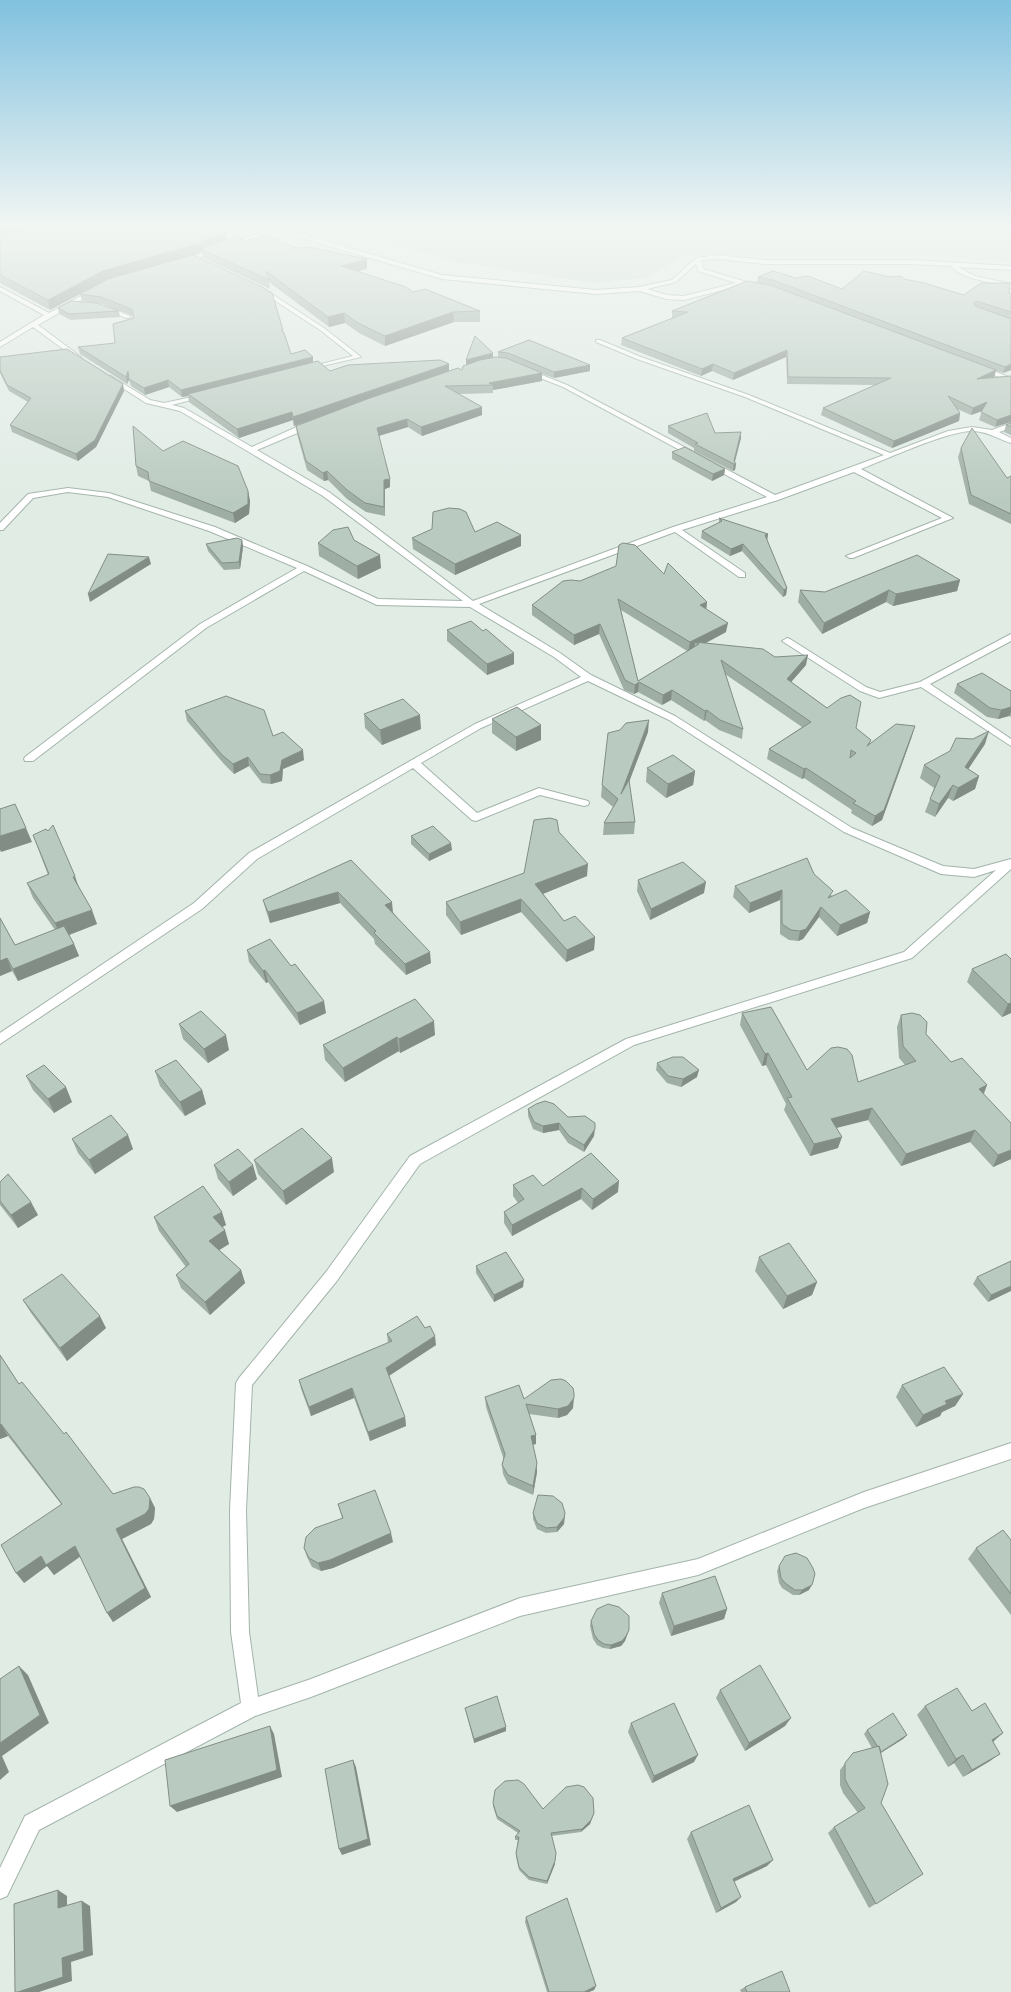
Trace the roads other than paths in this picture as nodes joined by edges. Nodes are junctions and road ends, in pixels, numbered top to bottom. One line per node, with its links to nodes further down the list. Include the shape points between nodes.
1 (44, 318): 3 (street)
2 (306, 318): 9 (street, via 358,357)
3 (34, 325): 5 (street); 6 (street)
4 (598, 341): 19 (street, via 747,396)
5 (0, 345)
6 (85, 362)
7 (971, 365): 11 (street)
8 (522, 369): 21 (street, via 565,386)
9 (299, 371)
10 (104, 374): 13 (street, via 148,402)
11 (1011, 380)
12 (209, 393): 13 (street)
13 (164, 405): 18 (street, via 182,409)
14 (315, 422): 18 (street)
15 (1011, 425): 16 (street)
16 (993, 432): 17 (street); 19 (street, via 972,429 948,433)
17 (1011, 441)
18 (251, 450): 27 (street, via 326,494)
19 (890, 455): 20 (street)
20 (856, 469): 21 (street); 24 (street, via 949,518)
21 (775, 498): 23 (street)
22 (0, 528): 25 (street, via 31,496 68,490 109,495 212,529)
23 (676, 529): 26 (street); 27 (street)
24 (850, 556)
25 (304, 568): 27 (street, via 377,602); 33 (street, via 203,626)
26 (742, 575)
27 (472, 604): 30 (street, via 557,655)
28 (1011, 637): 31 (street)
29 (788, 641): 31 (street, via 863,689 879,695)
30 (588, 677): 34 (street, via 478,726); 36 (street, via 672,718 848,830 941,870 974,873)
31 (923, 684): 32 (street)
32 (1011, 743)
33 (29, 759)
34 (414, 763): 35 (street, via 476,818 539,791); 37 (street, via 253,856 198,906)
35 (584, 803)
36 (1011, 862): 39 (street, via 908,955 630,1042 415,1160 330,1277 244,1384 238,1510 240,1632)
37 (0, 1039)
38 (1011, 1451): 39 (street, via 864,1500 698,1567 520,1607 311,1688)
39 (251, 1708): 40 (street, via 32,1823)
40 (0, 1889)

